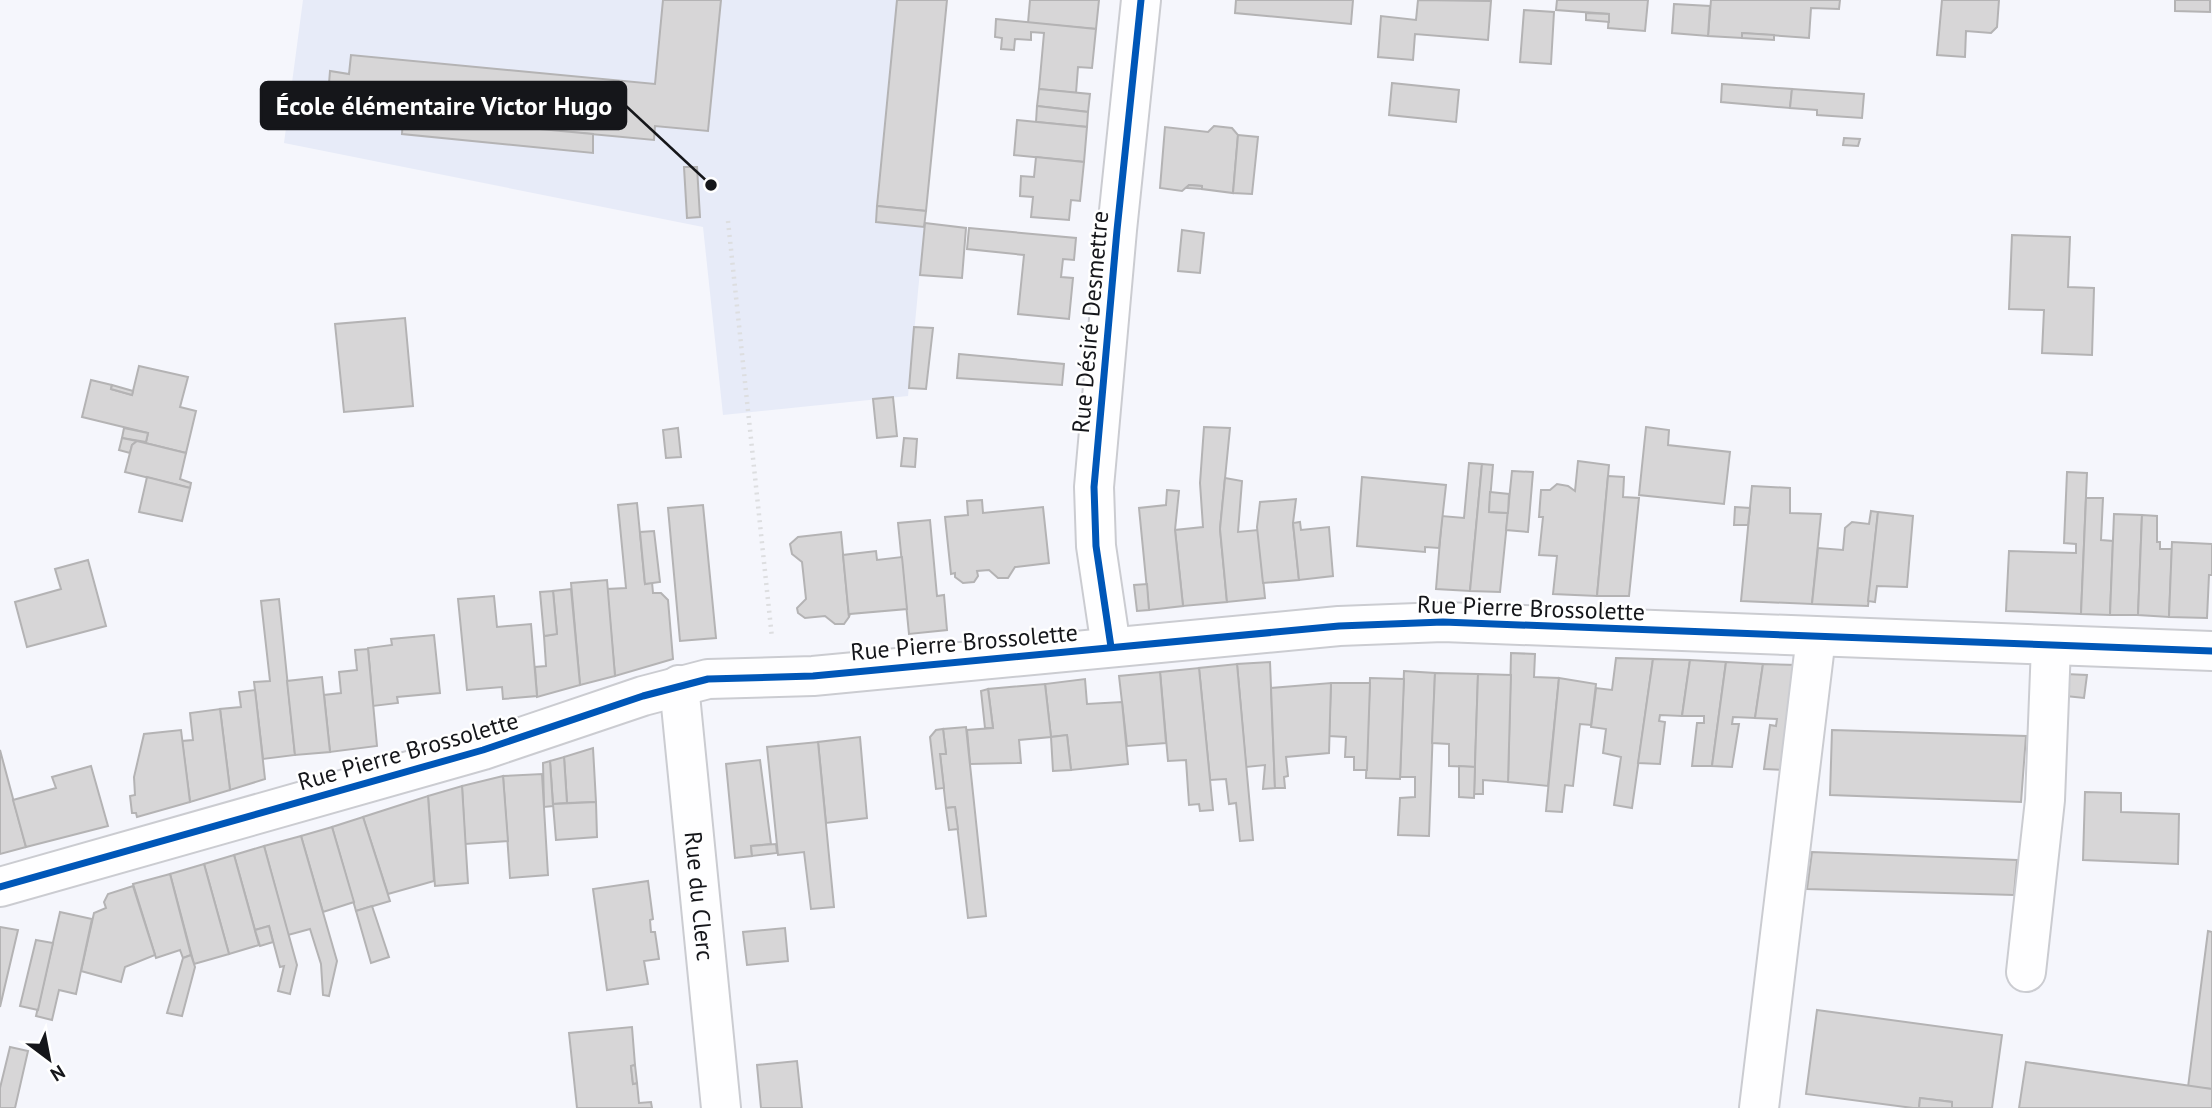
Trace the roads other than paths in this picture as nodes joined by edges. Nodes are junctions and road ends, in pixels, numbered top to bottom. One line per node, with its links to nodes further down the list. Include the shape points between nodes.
1 (1142, 0): 4 (street, Rue Désiré Desmettre, via 1094,487 1096,546)
2 (1816, 637): 3 (street, Rue Pierre Brossolette); 4 (street, Rue Pierre Brossolette, via 1443,622 1339,626); 10 (street)
3 (2051, 646): 5 (street, Rue Pierre Brossolette); 8 (street, via 2045,800)
4 (1111, 647): 6 (street, Rue Pierre Brossolette)
5 (2212, 651)
6 (679, 685): 7 (street, Rue Pierre Brossolette, via 483,750); 9 (street, Rue du Clerc)
7 (0, 887)
8 (2026, 972)
9 (720, 1108)
10 (1759, 1108)

